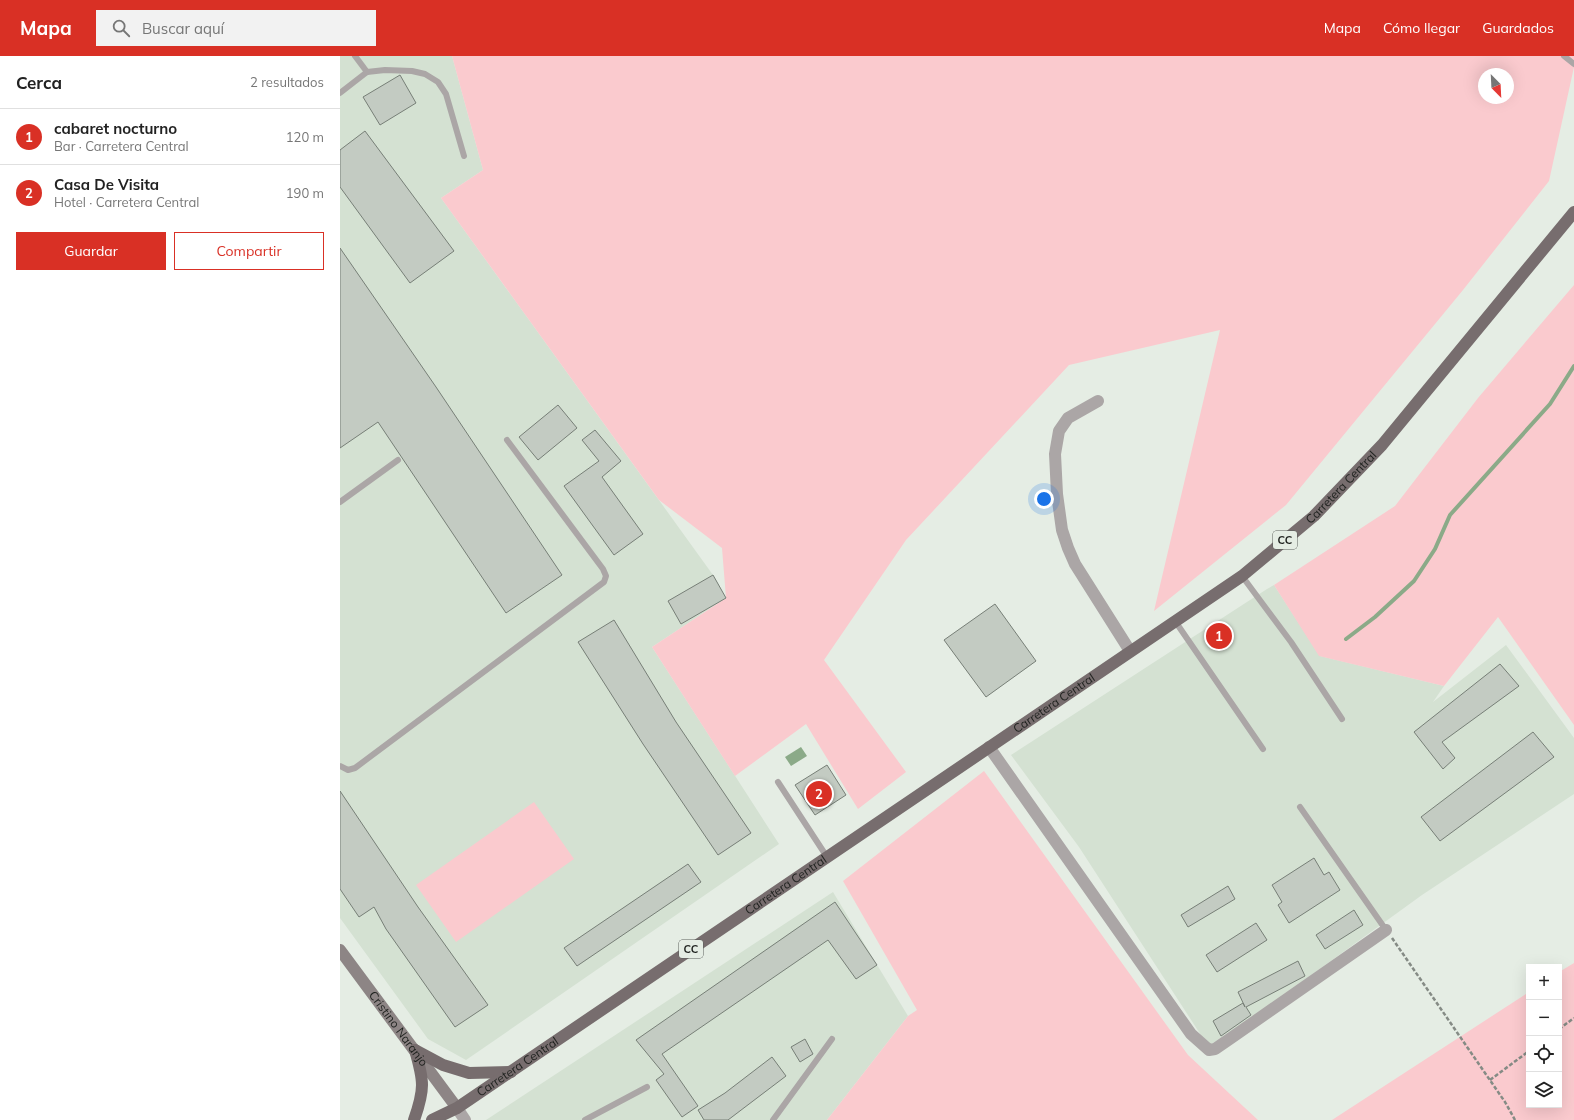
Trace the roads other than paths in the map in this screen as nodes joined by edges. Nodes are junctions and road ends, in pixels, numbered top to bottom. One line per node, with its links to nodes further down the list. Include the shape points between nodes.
1 (355, 56): 4 (lane)
2 (1564, 56): 3 (lane)
3 (1574, 64)
4 (367, 72): 5 (lane); 6 (lane, via 412,71 425,74 438,82 446,94)
5 (340, 93)
6 (464, 156)
7 (1574, 212): 12 (main road, Carretera Central / CC, via 1382,445 1314,516)
8 (1098, 402): 14 (street, via 1068,418 1059,431 1055,454 1060,516 1062,530 1075,564)
9 (507, 440): 18 (lane, via 603,569 606,576 604,582 355,768 348,770)
10 (398, 460): 11 (lane)
11 (340, 502)
12 (1242, 576): 13 (main road, Carretera Central / CC); 15 (lane, via 1291,642)
13 (1175, 621): 14 (main road, Carretera Central / CC); 17 (lane)
14 (1130, 651): 16 (main road, Carretera Central / CC)
15 (1342, 719)
16 (989, 747): 21 (main road, Carretera Central / CC); 22 (street, via 1192,1034 1209,1050 1215,1049)
17 (1263, 749)
18 (340, 766)
19 (778, 782): 21 (lane)
20 (1300, 807): 22 (lane)
21 (827, 857): 26 (main road, Carretera Central / CC)
22 (1386, 930)
23 (341, 956): 25 (street, Cristino Naranjo)
24 (832, 1039): 34 (lane)
25 (415, 1050): 26 (main road, via 443,1065 469,1073); 28 (street, Cristino Naranjo); 29 (main road, via 423,1076 422,1096)
26 (510, 1072): 28 (main road, Carretera Central / CC)
27 (647, 1087): 33 (lane)
28 (457, 1108): 30 (main road, Carretera Central / CC); 31 (main road, Carretera Central / CC); 32 (street)
29 (414, 1120)
30 (432, 1120)
31 (446, 1120)
32 (465, 1120)
33 (585, 1120)
34 (773, 1120)

